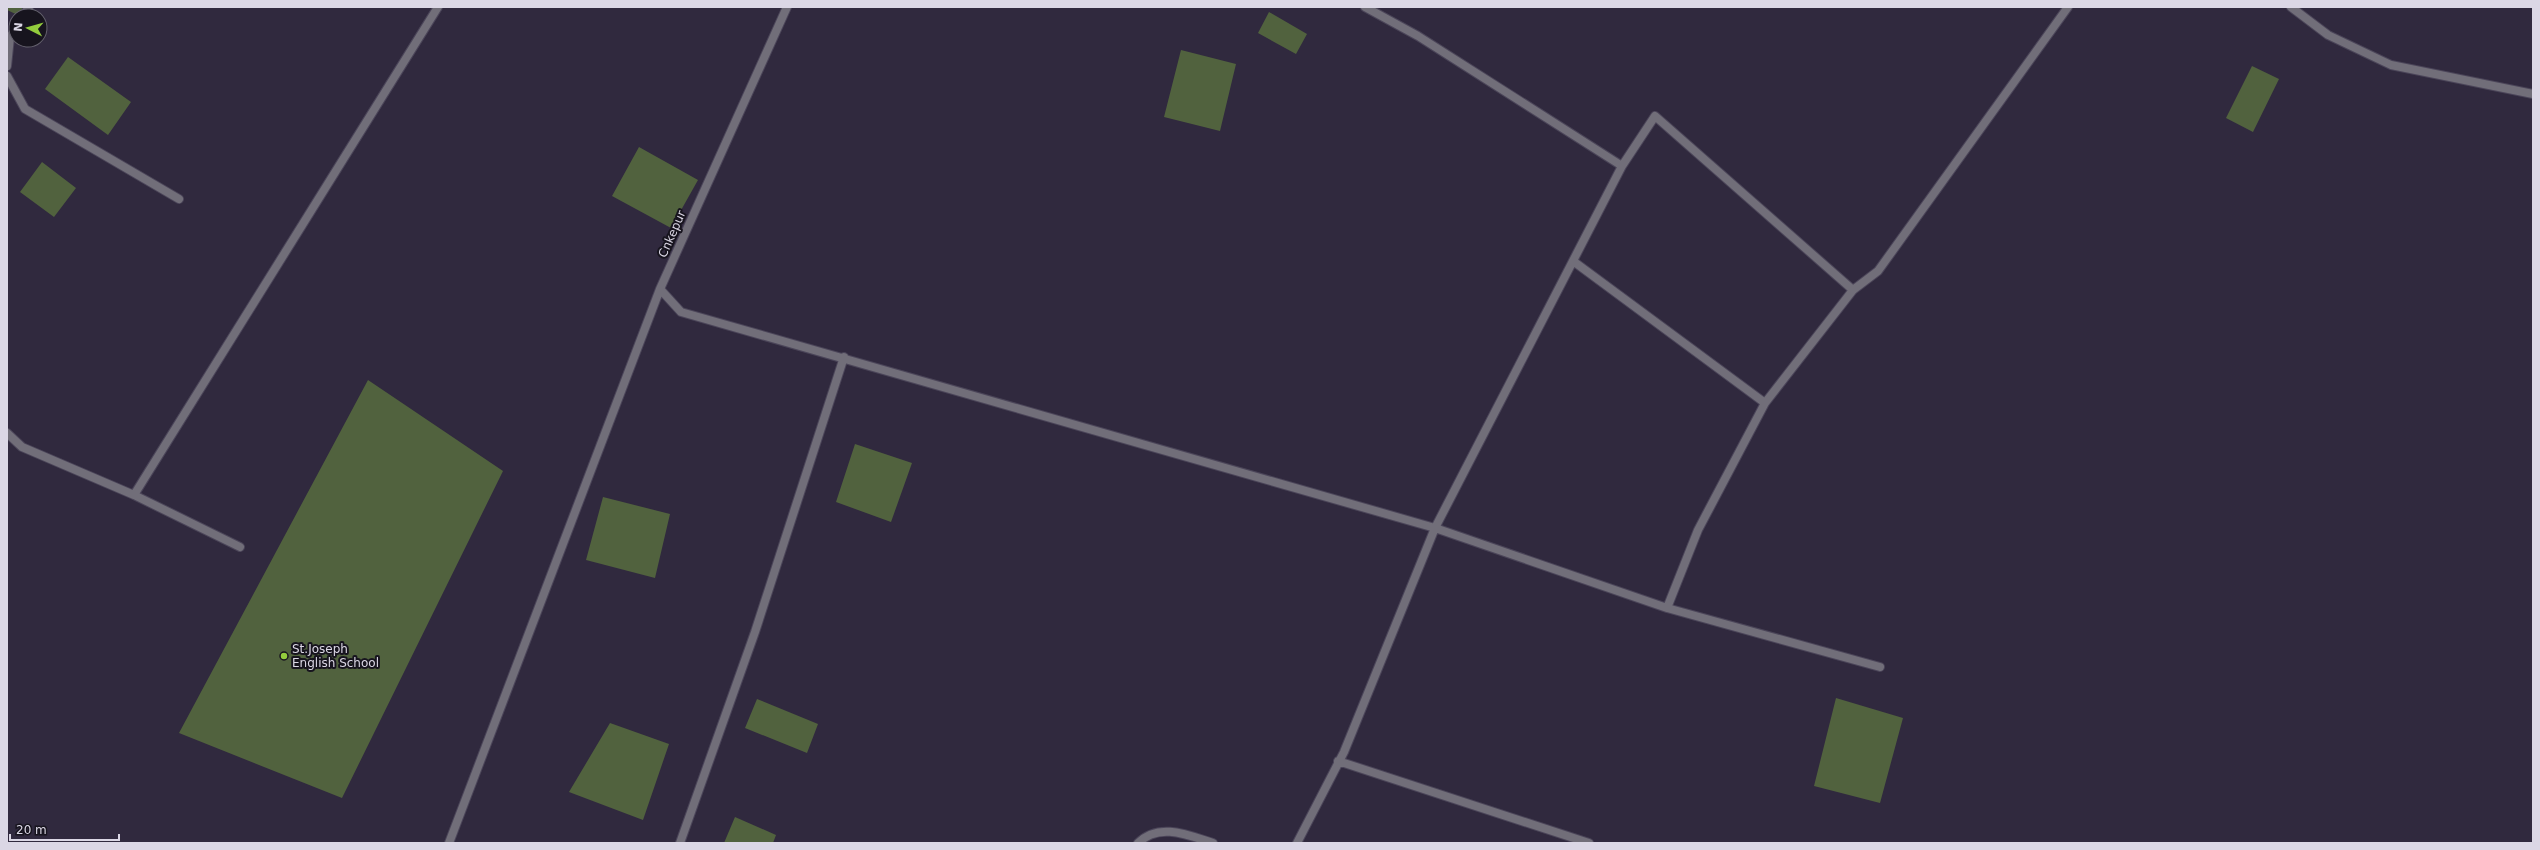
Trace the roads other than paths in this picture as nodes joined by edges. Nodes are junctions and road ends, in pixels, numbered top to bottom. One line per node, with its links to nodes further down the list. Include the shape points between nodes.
1 (438, 7): 18 (street)
2 (787, 7): 13 (street, Cnkepur)
3 (1365, 7): 10 (street, via 1418,36)
4 (2068, 7): 14 (street, via 1878,271)
5 (2291, 7): 9 (street, via 2328,35 2391,65)
6 (9, 48): 7 (street)
7 (7, 66)
8 (7, 76): 11 (street, via 26,109)
9 (2533, 94)
10 (1622, 166): 12 (street); 14 (street, via 1654,116)
11 (179, 198)
12 (1573, 261): 16 (street); 19 (street)
13 (660, 289): 15 (street, via 681,312); 24 (street, Cnkepur)
14 (1853, 290): 16 (street)
15 (844, 357): 19 (street); 25 (street, via 755,632)
16 (1764, 403): 21 (street, via 1698,530)
17 (7, 433): 18 (street, via 22,447)
18 (134, 495): 20 (street)
19 (1435, 528): 21 (street); 23 (street)
20 (240, 547)
21 (1667, 608): 22 (street)
22 (1880, 667)
23 (1338, 762): 28 (street); 29 (street)
24 (449, 843)
25 (680, 843)
26 (1138, 843): 27 (street, via 1146,835 1176,832)
27 (1213, 843)
28 (1297, 843)
29 (1589, 843)

